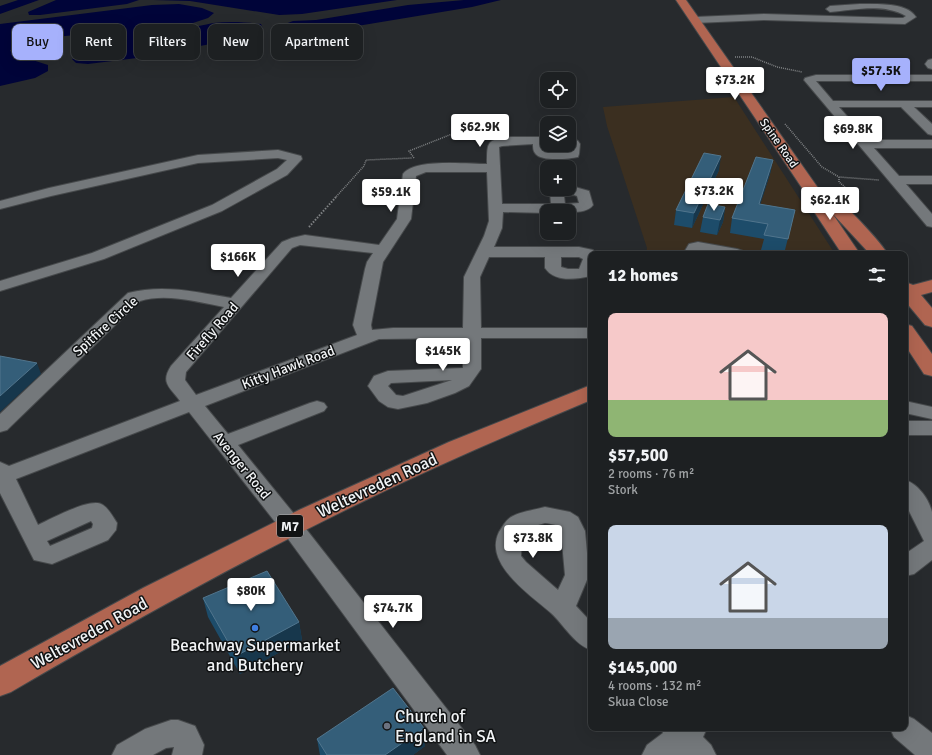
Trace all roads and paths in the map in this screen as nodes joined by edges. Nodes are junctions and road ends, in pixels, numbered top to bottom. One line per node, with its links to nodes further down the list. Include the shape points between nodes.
1 (681, 0): 4 (main road, Spine Road)
2 (766, 17): 3 (street, via 885,10 898,12); 3 (street, via 822,19 858,28 893,25); 3 (street, via 780,12 882,7 900,10); 4 (street)
3 (907, 18)
4 (694, 20): 26 (main road, Spine Road)
5 (932, 62): 7 (street)
6 (738, 63): 8 (path, via 734,58 752,57)
7 (932, 66)
8 (806, 75): 9 (street); 10 (street)
9 (932, 78)
10 (829, 104): 11 (street); 17 (street)
11 (904, 104): 12 (street); 14 (street)
12 (932, 104)
13 (785, 124): 22 (path, via 822,167)
14 (932, 131)
15 (540, 141): 16 (street)
16 (500, 142): 21 (street, via 492,147); 31 (path, via 492,133 452,134 409,151 414,158 366,160 364,166)
17 (864, 144): 18 (street); 23 (street)
18 (932, 144)
19 (540, 152): 20 (street, via 547,155)
20 (573, 152)
21 (494, 168): 28 (street); 32 (street, via 426,168 413,172 409,176 404,219)
22 (839, 177): 23 (path); 25 (path, via 839,182)
23 (895, 180): 24 (street); 30 (street)
24 (932, 180)
25 (845, 187)
26 (810, 188): 35 (main road, Spine Road, via 826,218); 36 (main road, Spine Road, via 843,214)
27 (0, 204): 41 (street, via 198,159 278,154 296,159 282,172 217,208 98,256)
28 (496, 208): 29 (street); 37 (street, via 496,225)
29 (540, 208)
30 (932, 223)
31 (297, 241): 32 (street, via 309,240); 45 (street, Firefly Road, via 286,246)
32 (383, 250): 50 (street, via 375,262 371,275 362,325)
33 (693, 251): 34 (street, via 696,247)
34 (719, 251)
35 (849, 251)
36 (877, 251)
37 (483, 252): 38 (street); 47 (street, via 472,277)
38 (553, 252): 39 (street, via 579,252); 40 (street, via 552,268 560,273 586,272)
39 (588, 255)
40 (588, 266)
41 (0, 286)
42 (932, 286): 43 (main road)
43 (908, 291)
44 (908, 293): 46 (main road)
45 (235, 304): 53 (street, Spitfire Circle, via 155,292 138,295); 56 (street, Firefly Road, via 175,376 176,384)
46 (932, 322)
47 (472, 333): 48 (street, Kitty Hawk Road); 50 (street, Kitty Hawk Road, via 393,333); 54 (street)
48 (588, 333)
49 (908, 334): 52 (main road)
50 (367, 337): 56 (street, Kitty Hawk Road)
51 (36, 366): 53 (street)
52 (932, 369)
53 (57, 370): 60 (street, Spitfire Circle)
54 (470, 373)
55 (588, 393): 66 (main road, Weltevreden Road / M7, via 436,457)
56 (192, 404): 63 (street, Avenger Road); 64 (street, Kitty Hawk Road)
57 (317, 407): 63 (street)
58 (908, 408): 59 (street)
59 (932, 413)
60 (0, 425)
61 (908, 428): 62 (street)
62 (932, 428)
63 (224, 443): 66 (street, Avenger Road)
64 (1, 474): 68 (street)
65 (908, 491): 67 (street)
66 (291, 526): 73 (main road, Weltevreden Road / M7, via 210,567); 79 (street, Avenger Road)
67 (932, 535)
68 (33, 537)
69 (932, 547): 70 (street)
70 (908, 565)
71 (562, 608): 72 (street)
72 (588, 636)
73 (0, 682)
74 (908, 731): 76 (street)
75 (688, 737): 80 (street)
76 (932, 751)
77 (127, 755): 78 (street, via 165,735 179,732 185,735 189,745)
78 (187, 755)
79 (465, 755)
80 (657, 755)

